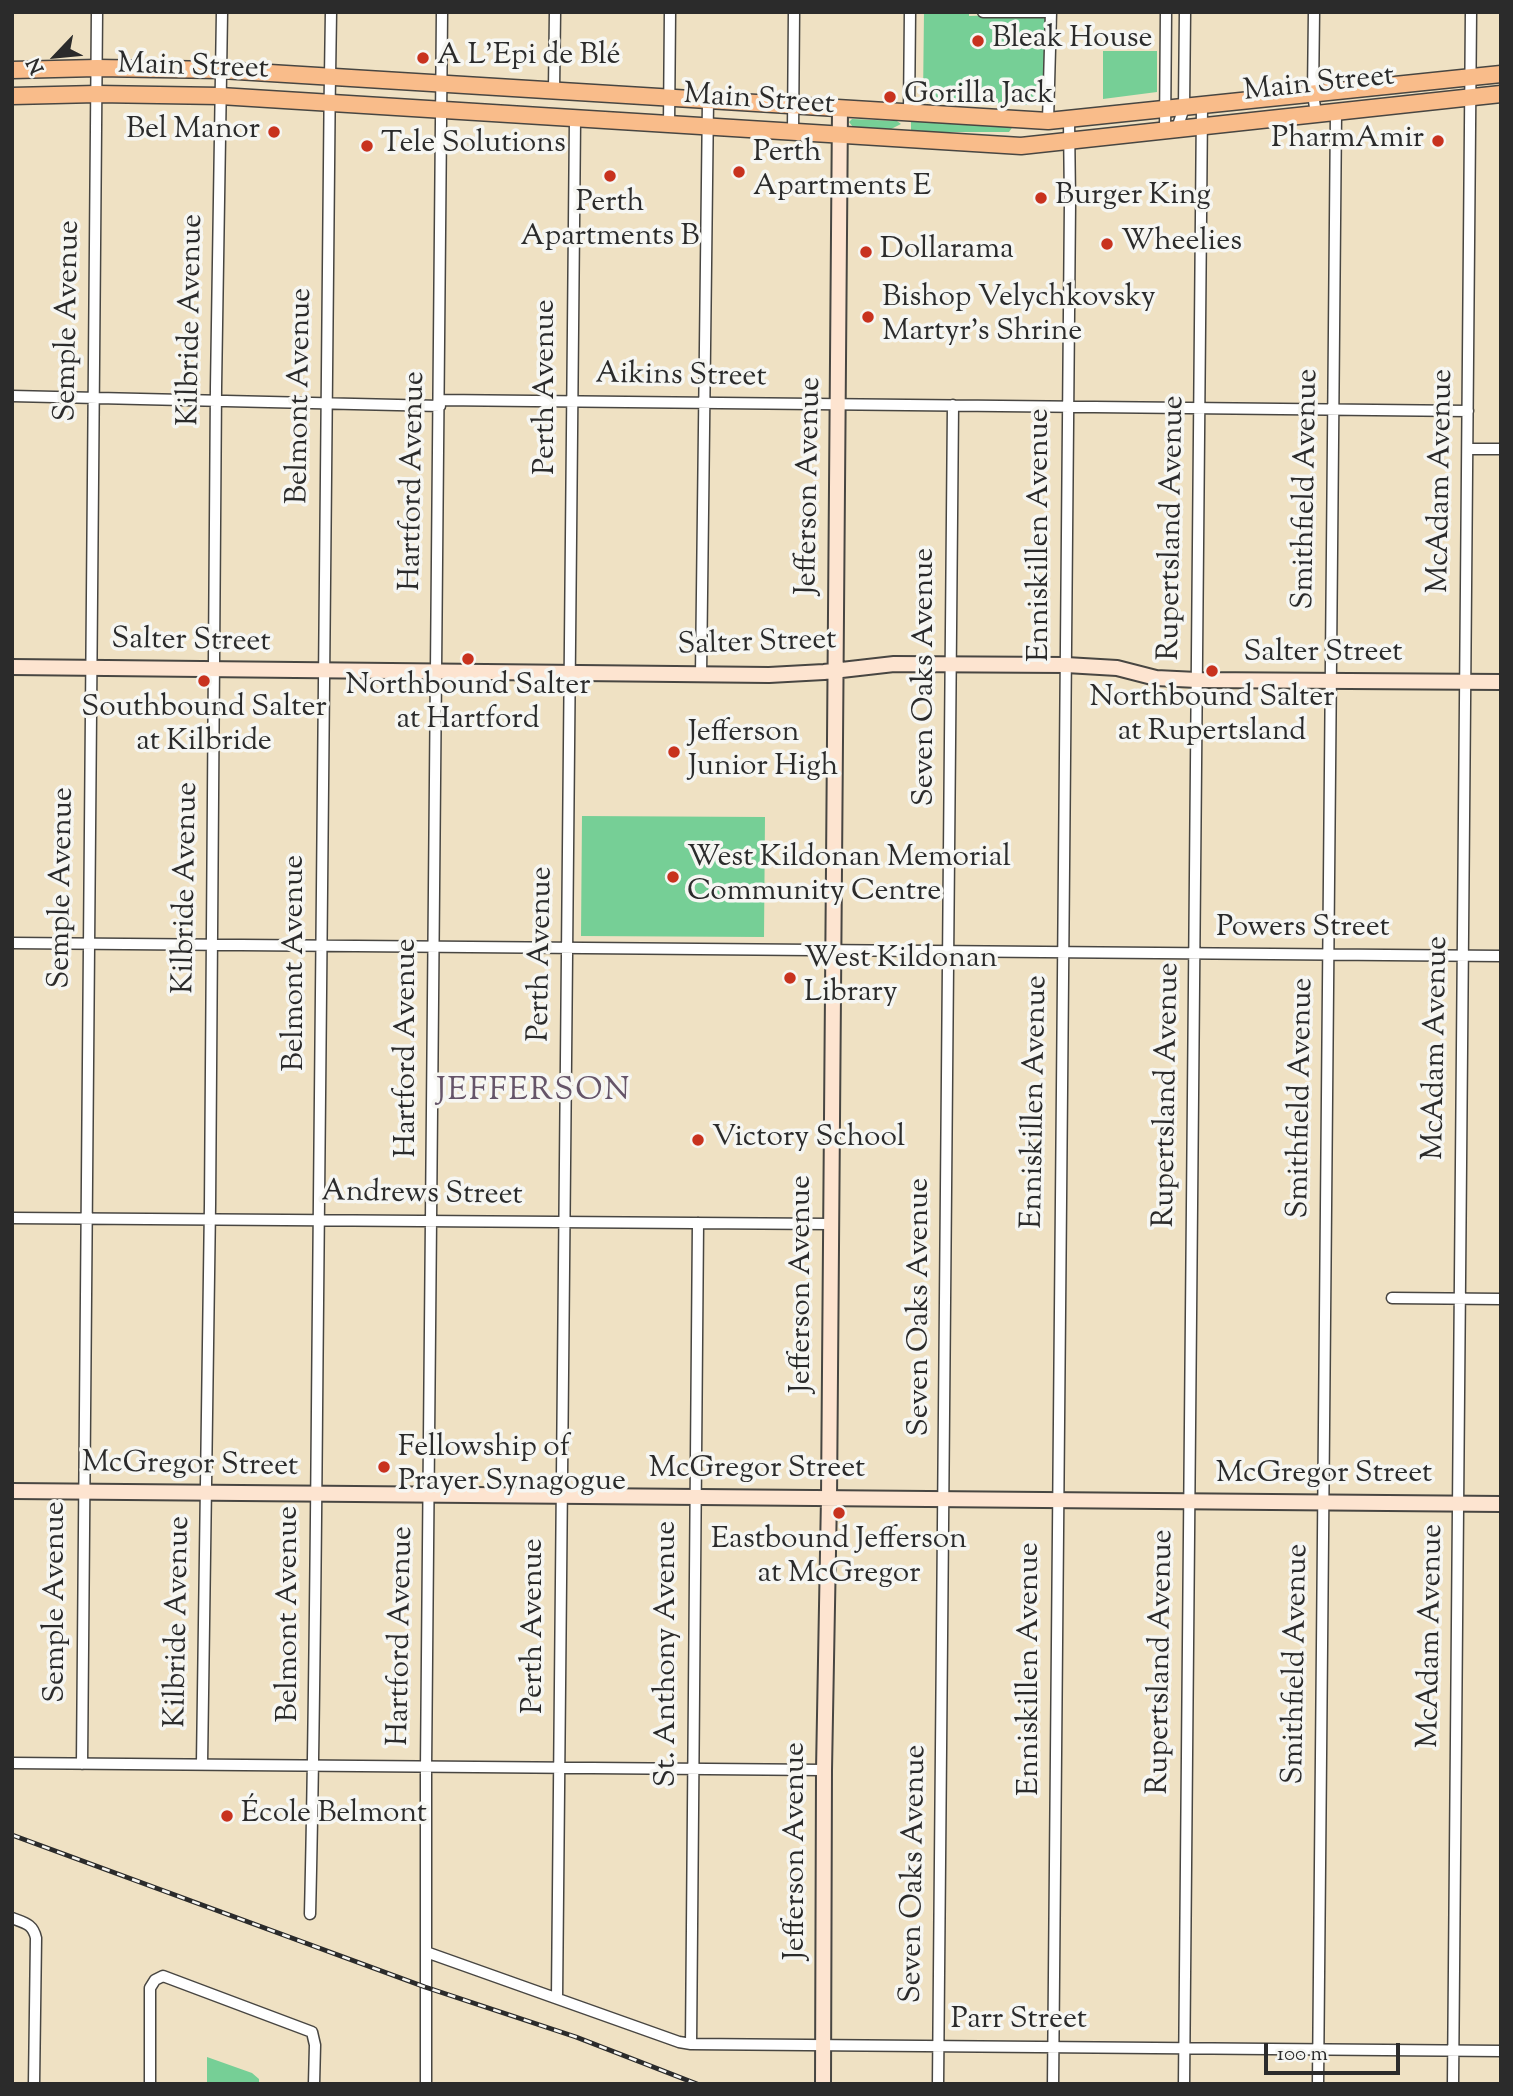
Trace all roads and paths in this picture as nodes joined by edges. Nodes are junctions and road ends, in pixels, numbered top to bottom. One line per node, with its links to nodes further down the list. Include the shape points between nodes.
1 (97, 12): 14 (street, Semple Avenue)
2 (222, 12): 16 (street, Kilbride Avenue)
3 (331, 12): 18 (street, Belmont Avenue)
4 (442, 12): 20 (street, Hartford Avenue)
5 (555, 12): 21 (street)
6 (670, 12): 29 (street)
7 (794, 12): 32 (street)
8 (910, 12): 39 (street)
9 (983, 12): 44 (street, via 1051,12)
10 (1166, 12): 37 (street)
11 (1185, 12): 35 (street)
12 (1314, 12): 24 (street)
13 (1471, 12): 19 (street, McAdam Avenue)
14 (97, 68): 15 (main road, Main Street); 16 (main road, Main Street); 23 (street, Semple Avenue)
15 (12, 69)
16 (221, 70): 18 (main road, Main Street); 27 (street, Kilbride Avenue)
17 (1501, 74): 19 (main road, Main Street)
18 (330, 76): 20 (main road, Main Street); 31 (street, Belmont Avenue)
19 (1470, 77): 24 (main road, Main Street); 28 (street, McAdam Avenue)
20 (441, 83): 21 (main road, Main Street); 36 (street, Hartford Avenue)
21 (554, 90): 22 (main road, Main Street); 41 (main road, via 552,102)
22 (596, 93): 29 (main road, Main Street); 43 (main road, via 581,103)
23 (97, 94): 26 (main road, Main Street); 27 (main road, Main Street); 55 (street, Semple Avenue)
24 (1313, 94): 33 (main road, Main Street); 40 (street)
25 (1501, 94): 28 (main road, Main Street)
26 (12, 96)
27 (220, 96): 31 (main road, Main Street); 56 (street, Kilbride Avenue)
28 (1471, 97): 38 (main road, Main Street); 66 (street, McAdam Avenue)
29 (669, 98): 30 (main road, Main Street); 46 (street)
30 (708, 100): 32 (main road, Main Street); 47 (street)
31 (328, 103): 36 (main road, Main Street); 59 (street, Belmont Avenue)
32 (793, 105): 34 (main road, Main Street); 50 (street)
33 (1202, 106): 35 (main road, Main Street); 48 (street, Rupertsland Avenue)
34 (840, 107): 39 (main road, Main Street); 51 (main road, Jefferson Avenue)
35 (1184, 108): 37 (main road, Main Street); 49 (street)
36 (443, 110): 41 (main road, Main Street); 60 (street, Hartford Avenue)
37 (1165, 110): 45 (main road, Main Street); 49 (street)
38 (1336, 112): 40 (main road, Main Street); 65 (street, Smithfield Avenue)
39 (909, 113): 42 (main road, Main Street)
40 (1317, 114): 48 (main road, Main Street)
41 (532, 116): 43 (main road, Main Street)
42 (1016, 119): 44 (main road, Main Street); 53 (main road, via 1016,131)
43 (575, 120): 46 (main road, Main Street); 57 (street, Perth Avenue)
44 (1048, 121): 45 (main road, Main Street)
45 (1069, 121): 52 (street, Enniskillen Avenue)
46 (668, 125): 47 (main road, Main Street)
47 (708, 127): 50 (main road, Main Street); 58 (street)
48 (1201, 128): 49 (main road, Main Street); 64 (street, Rupertsland Avenue)
49 (1170, 131): 52 (main road, Main Street)
50 (793, 132): 51 (main road, Main Street)
51 (840, 136): 53 (main road, Main Street); 61 (main road, Jefferson Avenue)
52 (1069, 141): 53 (main road, Main Street); 63 (street, Enniskillen Avenue)
53 (998, 145)
54 (12, 396): 55 (street, Aikins Street)
55 (93, 396): 56 (street, Aikins Street); 72 (street, Semple Avenue)
56 (216, 399): 59 (street, Aikins Street); 73 (street, Kilbride Avenue)
57 (573, 401): 58 (street, Aikins Street); 60 (street, Aikins Street); 77 (street, Perth Avenue)
58 (705, 401): 61 (street, Aikins Street); 78 (street)
59 (327, 403): 60 (street, Aikins Street); 74 (street, Belmont Avenue)
60 (440, 403): 76 (street, Hartford Avenue)
61 (838, 404): 62 (street, Aikins Street); 75 (main road, Jefferson Avenue)
62 (953, 405): 63 (street, Aikins Street); 69 (street, Seven Oaks Avenue)
63 (1068, 406): 64 (street, Aikins Street); 70 (street, Enniskillen Avenue)
64 (1200, 408): 65 (street, Aikins Street); 79 (street, Rupertsland Avenue)
65 (1334, 410): 66 (street, Aikins Street); 80 (street, Smithfield Avenue)
66 (1468, 411): 67 (street, McAdam Avenue)
67 (1468, 449): 68 (street); 81 (street, McAdam Avenue)
68 (1501, 449)
69 (952, 664): 70 (main road, Salter Street); 75 (main road, Salter Street); 90 (street, Seven Oaks Avenue)
70 (1066, 665): 79 (main road, Salter Street); 91 (street, Enniskillen Avenue)
71 (12, 667): 72 (main road, Salter Street)
72 (91, 668): 73 (main road, Salter Street); 84 (street, Semple Avenue)
73 (215, 669): 74 (main road, Salter Street); 85 (street, Kilbride Avenue)
74 (322, 671): 76 (main road, Salter Street); 86 (street, Belmont Avenue)
75 (834, 671): 78 (main road, Salter Street); 89 (main road, Jefferson Avenue)
76 (437, 672): 77 (main road, Salter Street); 87 (street, Hartford Avenue)
77 (570, 673): 78 (main road, Salter Street); 88 (street, Perth Avenue)
78 (701, 675)
79 (1198, 680): 80 (main road, Salter Street); 92 (street, Rupertsland Avenue)
80 (1331, 681): 81 (main road, Salter Street); 93 (street, Smithfield Avenue)
81 (1466, 682): 82 (main road, Salter Street); 94 (street, McAdam Avenue)
82 (1501, 682)
83 (12, 943): 84 (street, Powers Street)
84 (88, 944): 85 (street, Powers Street); 96 (street, Semple Avenue)
85 (212, 945): 86 (street, Powers Street); 98 (street, Kilbride Avenue)
86 (322, 946): 87 (street, Powers Street); 99 (street, Belmont Avenue)
87 (434, 947): 88 (street, Powers Street); 100 (street, Hartford Avenue)
88 (567, 948): 89 (street, Powers Street); 101 (street, Perth Avenue)
89 (833, 950): 90 (street, Powers Street); 103 (main road, Jefferson Avenue)
90 (949, 951): 91 (street, Powers Street); 115 (street, Seven Oaks Avenue)
91 (1063, 952): 92 (street, Powers Street); 116 (street, Enniskillen Avenue)
92 (1195, 953): 93 (street, Powers Street); 117 (street, Rupertsland Avenue)
93 (1329, 955): 94 (street, Powers Street); 118 (street, Smithfield Avenue)
94 (1463, 956): 95 (street, Powers Street); 105 (street, McAdam Avenue)
95 (1501, 956)
96 (86, 1217): 97 (street, Andrews Street); 98 (street, Andrews Street); 108 (street, Semple Avenue)
97 (12, 1218)
98 (209, 1219): 99 (street, Andrews Street); 109 (street, Kilbride Avenue)
99 (319, 1220): 100 (street, Andrews Street); 110 (street, Belmont Avenue)
100 (433, 1220): 101 (street, Andrews Street); 111 (street, Hartford Avenue)
101 (564, 1222): 102 (street, Andrews Street); 112 (street, Perth Avenue)
102 (698, 1223): 103 (street, Andrews Street); 113 (street, St. Anthony Avenue)
103 (830, 1224): 114 (main road, Jefferson Avenue)
104 (1392, 1298): 105 (street)
105 (1460, 1299): 106 (street); 119 (street, McAdam Avenue)
106 (1501, 1299)
107 (12, 1491): 108 (main road, McGregor Street)
108 (83, 1492): 109 (main road, McGregor Street); 123 (street, Semple Avenue)
109 (206, 1493): 110 (main road, McGregor Street); 122 (street, Kilbride Avenue)
110 (316, 1494): 111 (main road, McGregor Street); 124 (street, Belmont Avenue)
111 (429, 1496): 112 (main road, McGregor Street); 125 (street, Hartford Avenue)
112 (562, 1496): 113 (main road, McGregor Street); 126 (street, Perth Avenue)
113 (695, 1497): 114 (main road, McGregor Street); 127 (street, St. Anthony Avenue)
114 (829, 1497): 115 (main road, McGregor Street); 128 (main road, Jefferson Avenue)
115 (945, 1499): 116 (main road, McGregor Street); 135 (street, Seven Oaks Avenue)
116 (1058, 1500): 117 (main road, McGregor Street); 136 (street, Enniskillen Avenue)
117 (1189, 1502): 118 (main road, McGregor Street); 137 (street, Rupertsland Avenue)
118 (1324, 1502): 119 (main road, McGregor Street); 138 (street, Smithfield Avenue)
119 (1458, 1503): 120 (main road, McGregor Street); 139 (street, McAdam Avenue)
120 (1501, 1504)
121 (12, 1763): 123 (street)
122 (202, 1763): 123 (street); 124 (street)
123 (82, 1764)
124 (314, 1765): 125 (street); 129 (street, Belmont Avenue)
125 (426, 1766): 126 (street); 131 (street, Hartford Avenue)
126 (560, 1768): 127 (street); 132 (street, Perth Avenue)
127 (693, 1770): 128 (street); 133 (street, St. Anthony Avenue)
128 (824, 1770): 134 (main road, Jefferson Avenue)
129 (310, 1914)
130 (12, 1919): 141 (street, via 30,1925 36,1938)
131 (426, 1952): 132 (street, Parr Street); 144 (street, Hartford Avenue)
132 (557, 1998): 133 (street, Parr Street)
133 (691, 2043): 134 (street, Parr Street)
134 (824, 2045): 135 (street, Parr Street); 145 (main road, Jefferson Avenue)
135 (939, 2046): 136 (street, Parr Street); 146 (street, Seven Oaks Avenue)
136 (1054, 2047): 137 (street, Parr Street); 147 (street, Enniskillen Avenue)
137 (1184, 2048): 138 (street, Parr Street); 148 (street, Rupertsland Avenue)
138 (1318, 2049): 139 (street, Parr Street); 149 (street, Smithfield Avenue)
139 (1453, 2051): 140 (street, Parr Street); 150 (street, McAdam Avenue)
140 (1501, 2051)
141 (34, 2084)
142 (150, 2084): 143 (street, via 150,1988 163,1976 312,2032)
143 (314, 2084)
144 (426, 2084)
145 (823, 2084)
146 (939, 2084)
147 (1053, 2084)
148 (1184, 2084)
149 (1318, 2084)
150 (1453, 2084)

